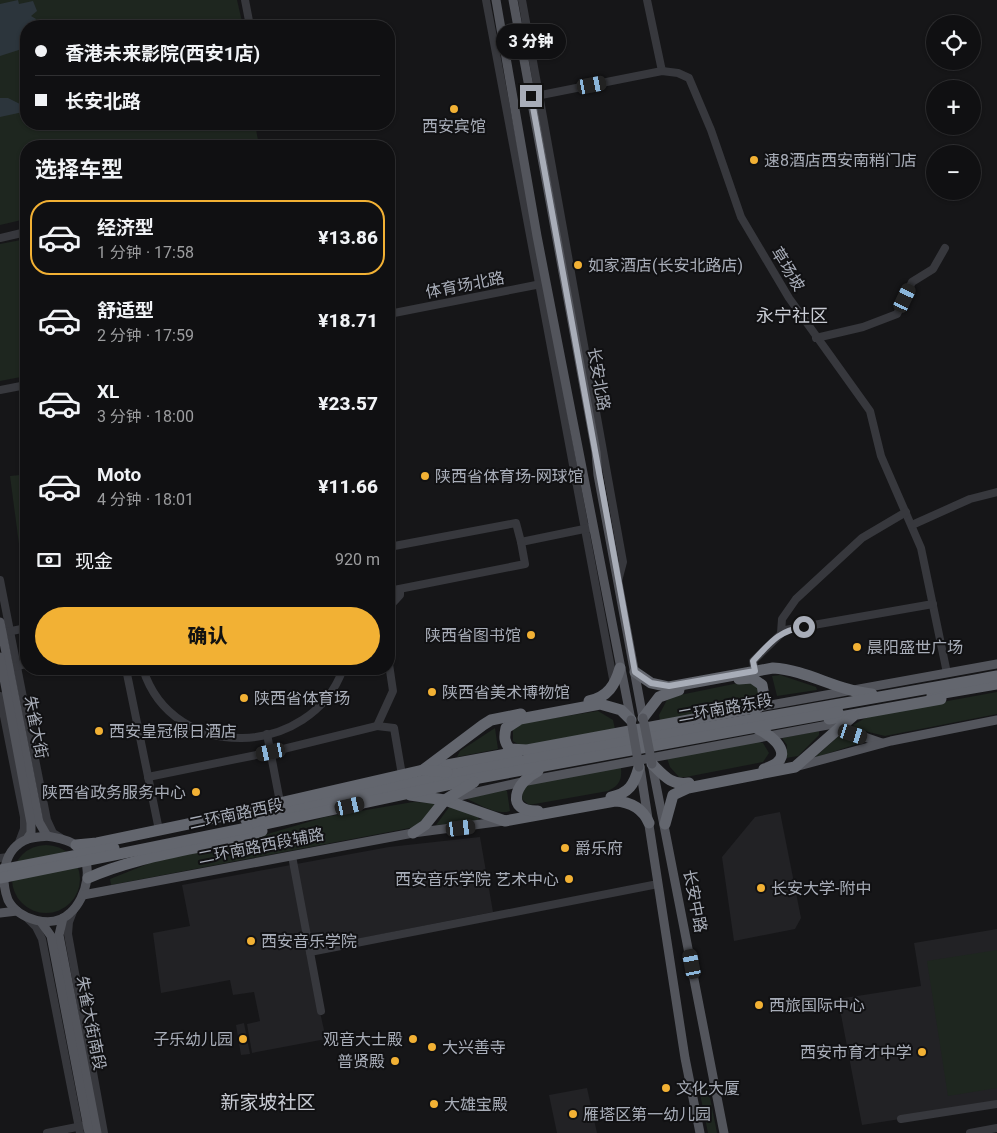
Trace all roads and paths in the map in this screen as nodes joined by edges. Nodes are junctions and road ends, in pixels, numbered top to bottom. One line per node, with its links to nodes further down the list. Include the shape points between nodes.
1 (245, 0): 7 (street)
2 (486, 0): 13 (street)
3 (496, 0): 13 (main road, 长安北路)
4 (513, 0): 9 (main road, 长安北路)
5 (522, 0): 9 (street)
6 (648, 0): 8 (street)
7 (249, 20)
8 (662, 71): 9 (street, 草场坡); 15 (street, 草场坡, via 689,78 741,217)
9 (535, 96): 39 (main road, 长安北路)
10 (20, 233): 11 (street)
11 (0, 238)
12 (945, 248): 15 (street, via 933,269 912,282 897,314 863,327)
13 (543, 284): 14 (street, 体育场北路); 21 (main road, 长安北路)
14 (395, 313)
15 (816, 338): 19 (street, 草场坡, via 870,411 881,456)
16 (20, 386): 17 (street)
17 (0, 390)
18 (997, 492): 20 (street, via 970,499)
19 (906, 512): 20 (street, 草场坡); 32 (street, via 862,538 796,599 782,619)
20 (912, 525): 28 (street, 草场坡, via 921,548)
21 (590, 528): 22 (street); 37 (main road, 长安北路); 47 (street)
22 (520, 542): 23 (street, via 516,523); 25 (street, via 525,564)
23 (395, 546)
24 (0, 580): 31 (street)
25 (400, 589): 26 (street); 27 (street, via 400,596)
26 (395, 590)
27 (395, 601)
28 (933, 604): 32 (street); 40 (street, 草场坡)
29 (0, 622): 31 (main road, 朱雀大街)
30 (20, 629): 31 (street)
31 (6, 632): 36 (main road, 朱雀大街)
32 (781, 633): 38 (street, via 753,661)
33 (0, 656): 56 (main road, 朱雀大街)
34 (997, 664): 40 (main road)
35 (20, 665): 36 (street)
36 (13, 667): 91 (main road, 朱雀大街, via 39,822); 93 (street, via 47,820 53,833)
37 (620, 668): 47 (highway); 58 (main road, 长安北路)
38 (755, 671): 39 (highway, via 669,686 651,683); 49 (highway, via 784,669)
39 (635, 672): 57 (main road, 长安北路)
40 (947, 673): 49 (main road)
41 (127, 675): 76 (street)
42 (145, 675): 64 (street, via 170,713 204,734 234,739)
43 (340, 675): 64 (street, via 334,689 310,716 288,728)
44 (391, 675): 61 (street, via 393,691)
45 (997, 676): 50 (highway, 二环南路东段)
46 (997, 684): 52 (highway, 二环南路东段)
47 (614, 686): 73 (highway, via 593,700 491,720)
48 (997, 689): 54 (highway)
49 (850, 690): 50 (highway); 53 (main road)
50 (886, 695): 60 (highway, 二环南路东段)
51 (0, 696): 56 (street)
52 (912, 698): 54 (highway); 63 (highway, 二环南路东段)
53 (759, 707): 57 (highway, via 764,696 762,686 752,678 746,678 670,692 659,697); 60 (highway); 67 (highway)
54 (890, 708): 55 (highway)
55 (855, 715): 62 (highway); 63 (highway)
56 (5, 717): 92 (main road, 朱雀大街, via 32,823); 95 (street, via 24,817)
57 (643, 718): 69 (main road, 长安北路, bridge)
58 (631, 720): 67 (highway, via 621,710 600,704 520,719 506,728 505,744 510,749); 71 (main road, 长安北路, bridge)
59 (997, 720): 66 (main road)
60 (738, 722): 74 (highway, 二环南路东段)
61 (377, 726): 68 (street); 75 (street, via 394,728)
62 (837, 726): 65 (main road); 66 (main road); 72 (highway)
63 (758, 729): 65 (highway); 70 (highway, 二环南路东段)
64 (267, 734): 68 (street)
65 (771, 736): 69 (highway, via 779,744 781,754 777,763 766,768 677,784); 78 (main road)
66 (882, 743): 72 (main road)
67 (527, 750): 73 (highway)
68 (271, 752): 76 (street); 82 (street)
69 (652, 764): 88 (main road, 长安中路)
70 (552, 765): 77 (highway, 二环南路东段); 78 (highway)
71 (640, 767): 78 (highway, via 635,780 623,794 540,811 521,807 517,789); 85 (main road, 长安中路)
72 (795, 767): 88 (highway, via 680,791 673,795)
73 (423, 770): 74 (highway); 75 (highway)
74 (458, 773): 80 (highway, 二环南路西段)
75 (402, 774): 82 (highway)
76 (148, 777): 89 (street)
77 (479, 778): 79 (highway, 二环南路西段); 81 (highway)
78 (522, 782): 81 (main road)
79 (400, 794): 81 (highway); 83 (highway, 二环南路西段)
80 (341, 797): 86 (highway); 87 (highway, 二环南路西段)
81 (445, 800): 84 (highway); 90 (highway, via 425,825)
82 (280, 802): 86 (highway)
83 (317, 813): 87 (highway, 二环南路西段); 98 (highway, via 231,841 116,866)
84 (505, 821): 85 (highway, via 626,801 645,813); 90 (main road, 二环南路西段辅路)
85 (649, 822): 100 (main road, 长安中路)
86 (188, 824): 89 (highway)
87 (246, 824): 97 (highway, 二环南路西段, bridge); 99 (highway, 二环南路西段, bridge)
88 (665, 824): 116 (main road, 长安中路)
89 (158, 830): 94 (highway)
90 (413, 833): 96 (main road, 二环南路西段辅路)
91 (47, 836): 92 (main road); 93 (main road)
92 (27, 839): 95 (main road)
93 (63, 839): 94 (main road)
94 (76, 845): 98 (main road, via 84,857)
95 (18, 847): 97 (main road)
96 (292, 856): 101 (main road, 二环南路西段辅路); 107 (street)
97 (2, 863): 99 (main road)
98 (88, 878): 101 (main road)
99 (1, 883): 104 (main road, via 7,898)
100 (658, 884): 107 (street); 115 (main road, 长安中路)
101 (83, 895): 102 (main road)
102 (75, 908): 105 (main road); 114 (street, via 68,934)
103 (0, 913): 104 (main road)
104 (21, 914): 106 (main road); 112 (street, via 36,927 42,939)
105 (63, 918): 106 (main road); 112 (main road, 朱雀大街南段, via 59,935)
106 (41, 922): 112 (main road, 朱雀大街南段, via 51,936)
107 (310, 952): 108 (street)
108 (321, 1011)
109 (997, 1104): 110 (street)
110 (902, 1119)
111 (997, 1128): 117 (street)
112 (88, 1129): 113 (street)
113 (47, 1133)
114 (104, 1133)
115 (700, 1133)
116 (724, 1133)
117 (970, 1133)

